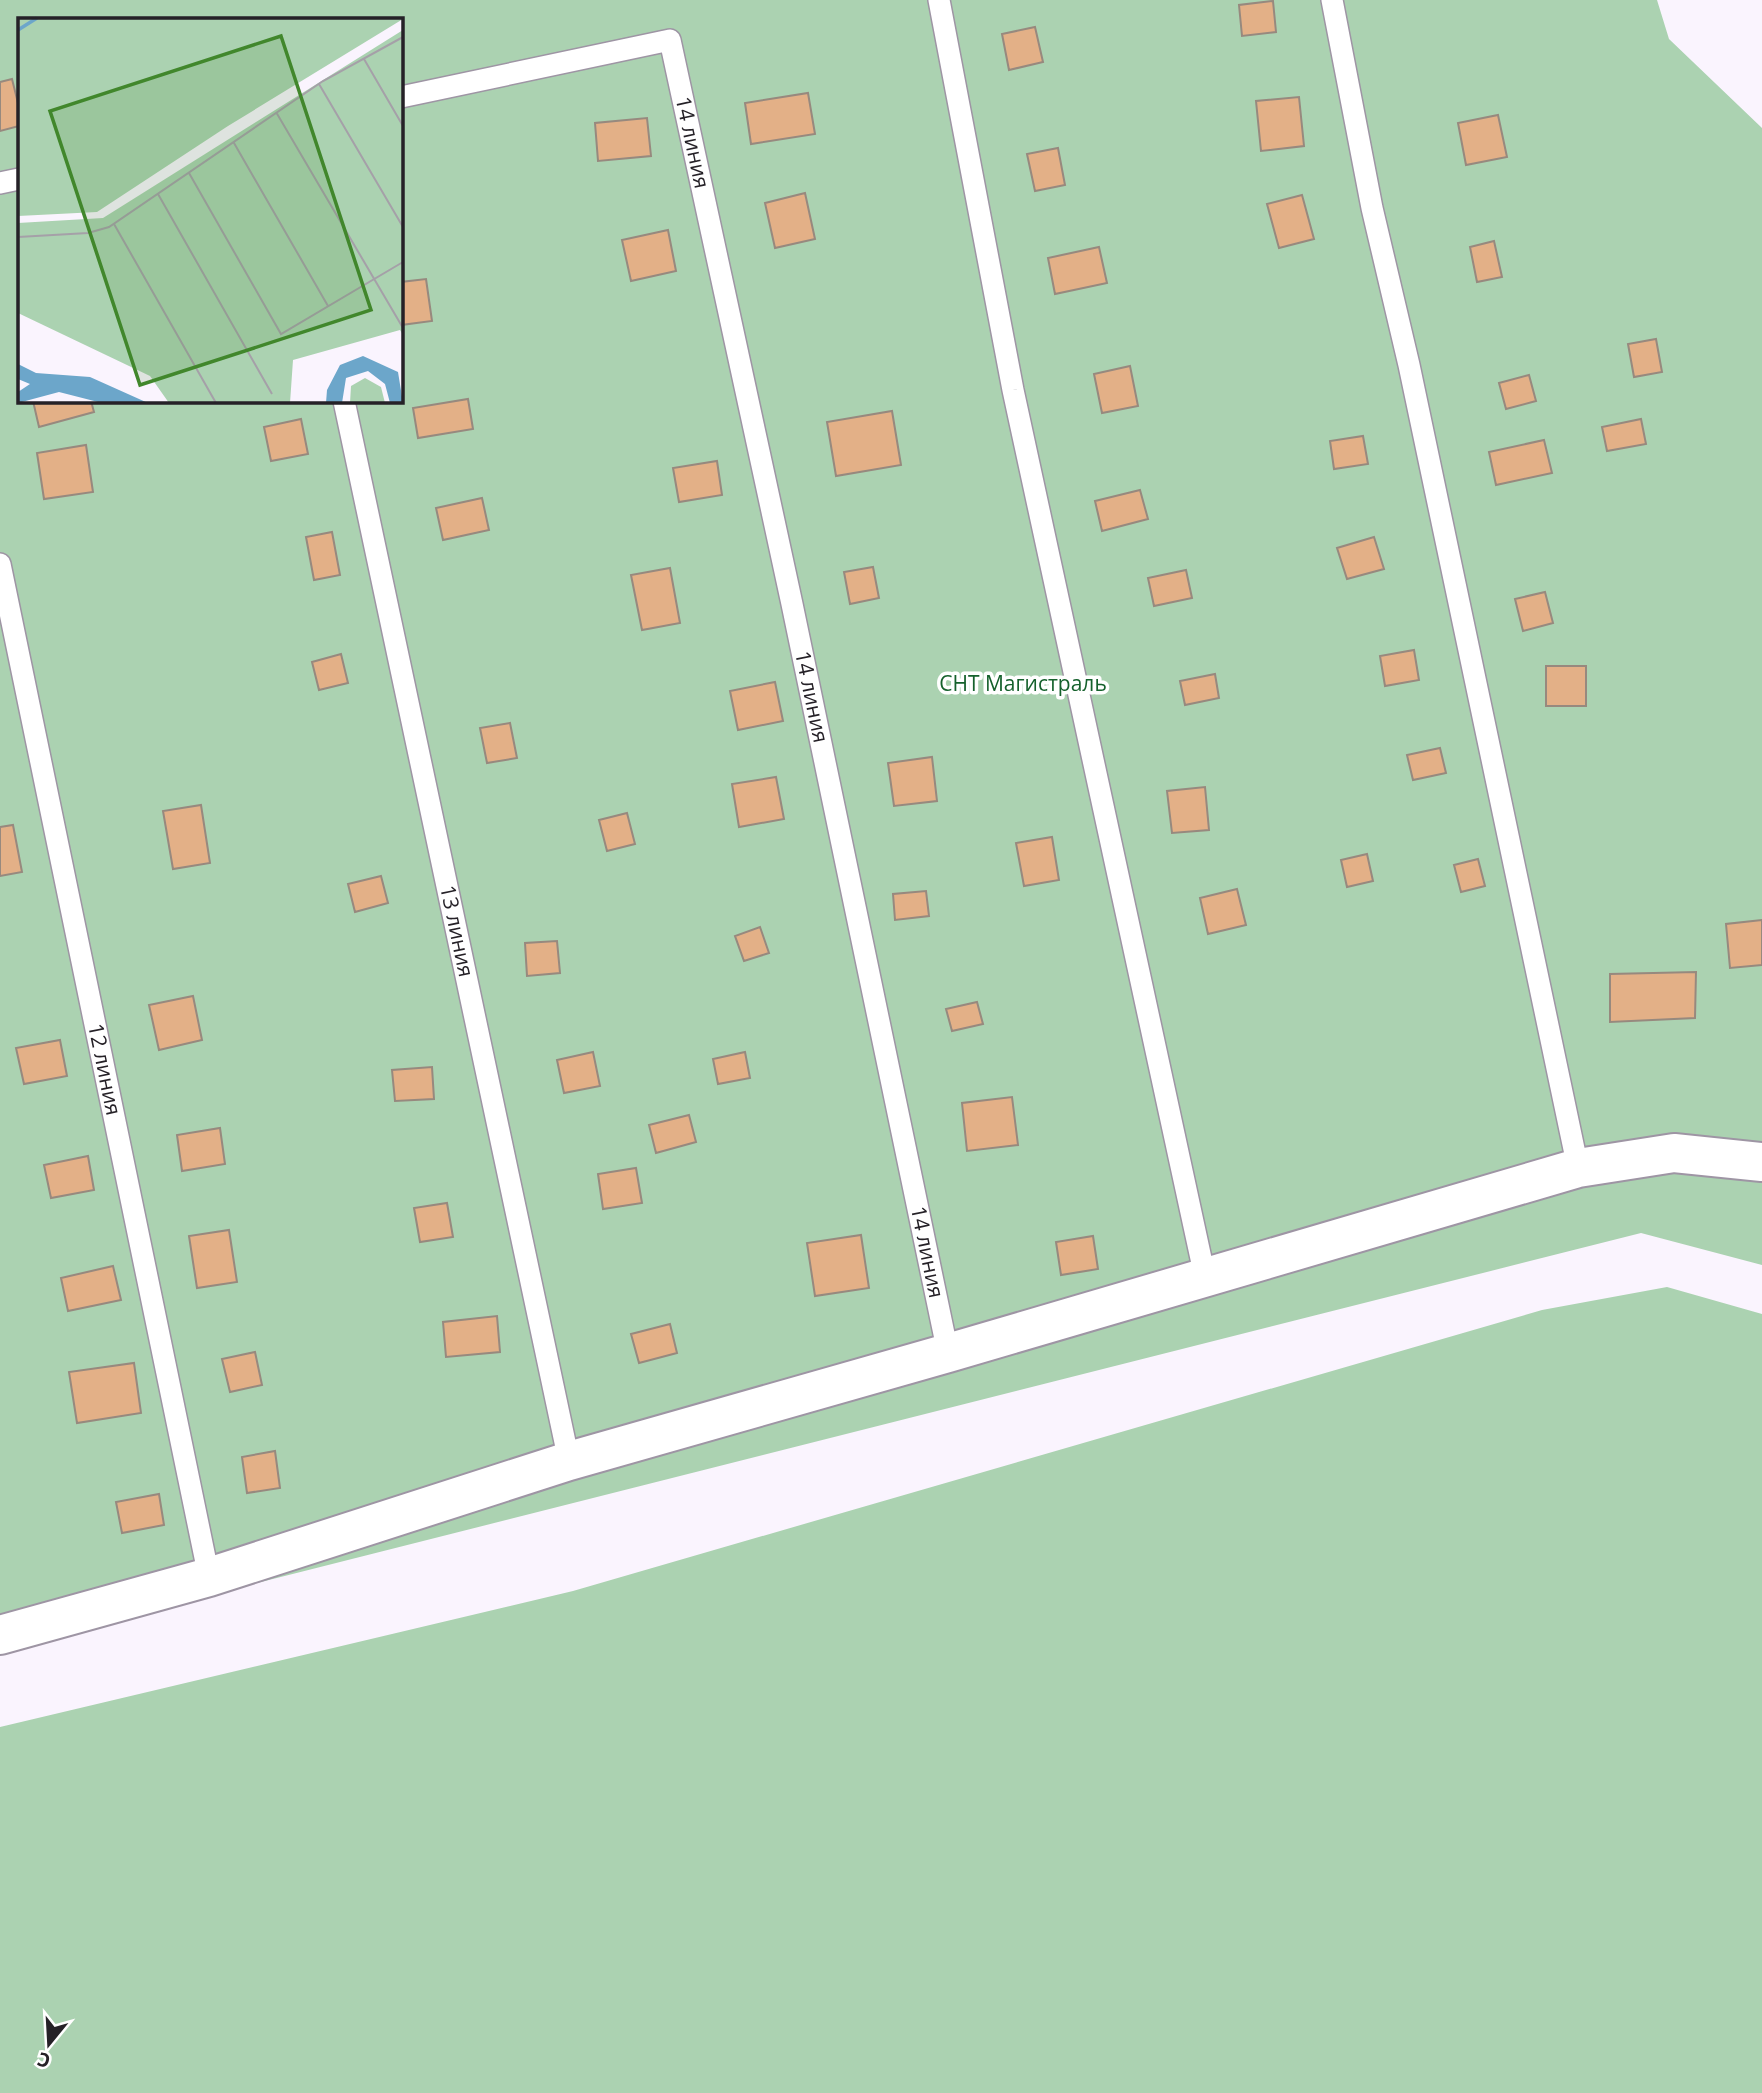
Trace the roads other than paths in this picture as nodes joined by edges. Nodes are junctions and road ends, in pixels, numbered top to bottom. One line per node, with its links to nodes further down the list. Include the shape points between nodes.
1 (939, 0): 10 (lane, via 1013,390)
2 (1332, 0): 9 (lane, via 1372,208)
3 (402, 97): 11 (lane, 14 линия, via 670,40)
4 (18, 179): 5 (lane)
5 (0, 183)
6 (344, 402): 12 (lane, 13 линия)
7 (0, 564): 13 (lane, 12 линия)
8 (1762, 1162): 9 (street, via 1674,1153)
9 (1578, 1168): 10 (street)
10 (1205, 1277): 11 (street)
11 (948, 1353): 12 (street)
12 (569, 1461): 13 (street)
13 (209, 1577): 14 (street)
14 (0, 1635)

